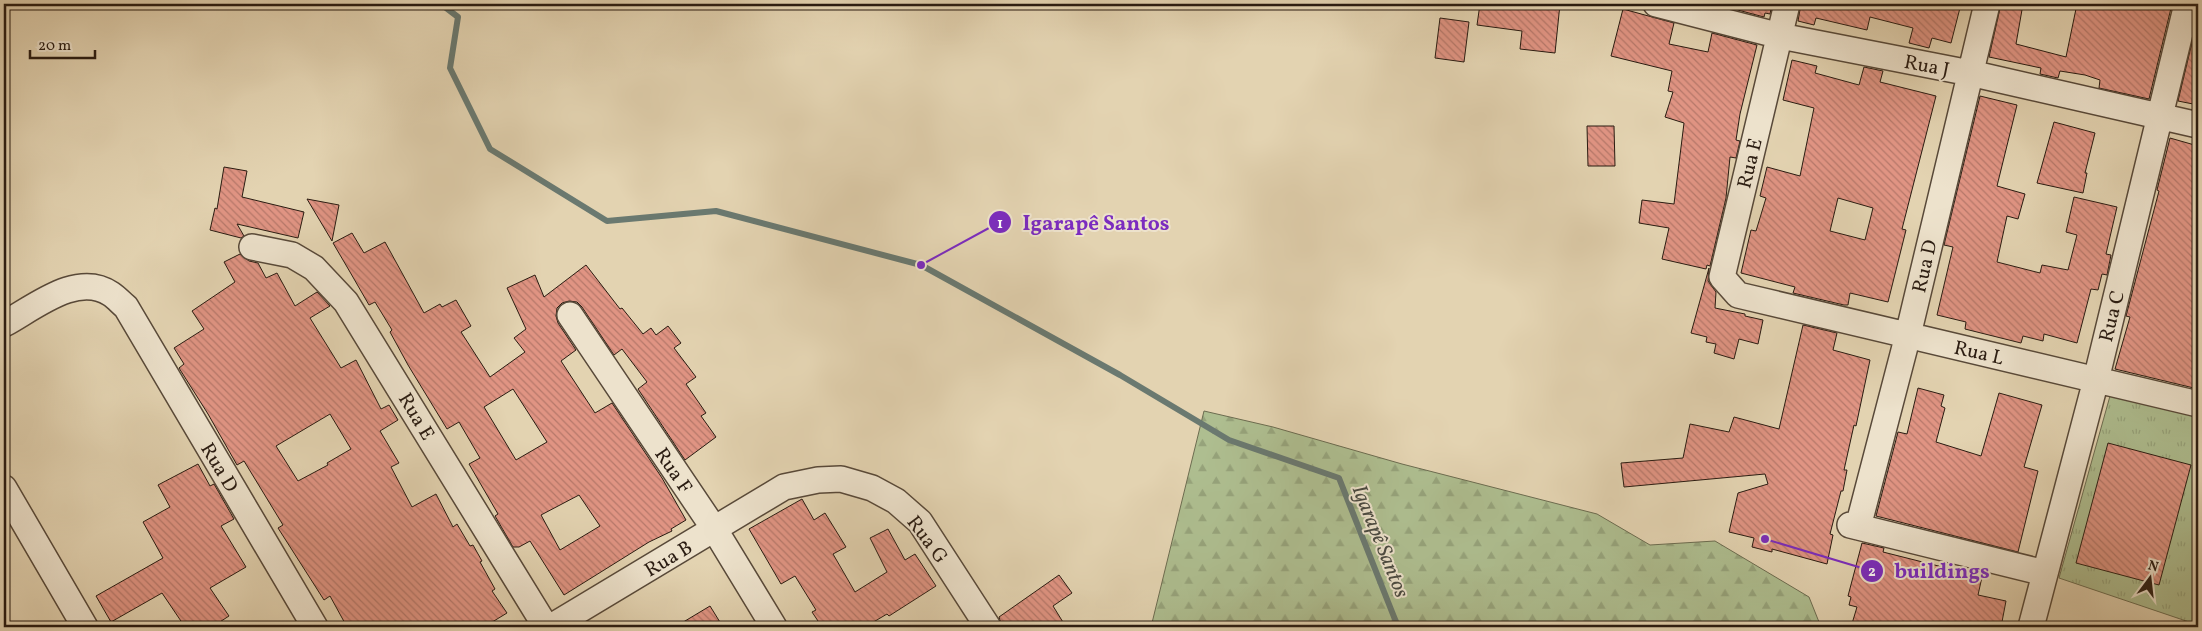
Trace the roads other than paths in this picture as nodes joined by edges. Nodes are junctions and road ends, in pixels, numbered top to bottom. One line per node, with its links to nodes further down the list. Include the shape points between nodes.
1 (1656, 4): 5 (street, Rua J)
2 (1787, 4): 5 (street, Rua E)
3 (1987, 4): 6 (street, Rua D)
4 (2188, 4): 7 (street, Rua C)
5 (1780, 36): 6 (street, Rua J); 10 (street, Rua E, via 1722,277 1738,295)
6 (1970, 73): 7 (street, Rua J); 13 (street, Rua D)
7 (2160, 116): 8 (street, Rua J); 14 (street, Rua C)
8 (2198, 125)
9 (252, 246): 22 (street, Rua E, via 292,255 314,268 346,302)
10 (1759, 301): 13 (street, Rua L)
11 (570, 315): 18 (street, Rua F)
12 (4, 324): 21 (street, Rua D, via 80,286 111,294 126,308)
13 (1908, 335): 14 (street, Rua L); 19 (street, Rua D, via 1854,526)
14 (2096, 380): 15 (street, Rua L); 19 (street, Rua C)
15 (2198, 404)
16 (784, 487): 18 (street, Rua B); 25 (street, Rua G, via 841,479 872,488 896,501 920,522)
17 (4, 488): 20 (street)
18 (715, 530): 23 (street, Rua B); 24 (street, Rua F)
19 (2045, 573): 26 (street, Rua C)
20 (85, 627)
21 (315, 627)
22 (546, 627)
23 (551, 627)
24 (774, 627)
25 (988, 627)
26 (2031, 627)

